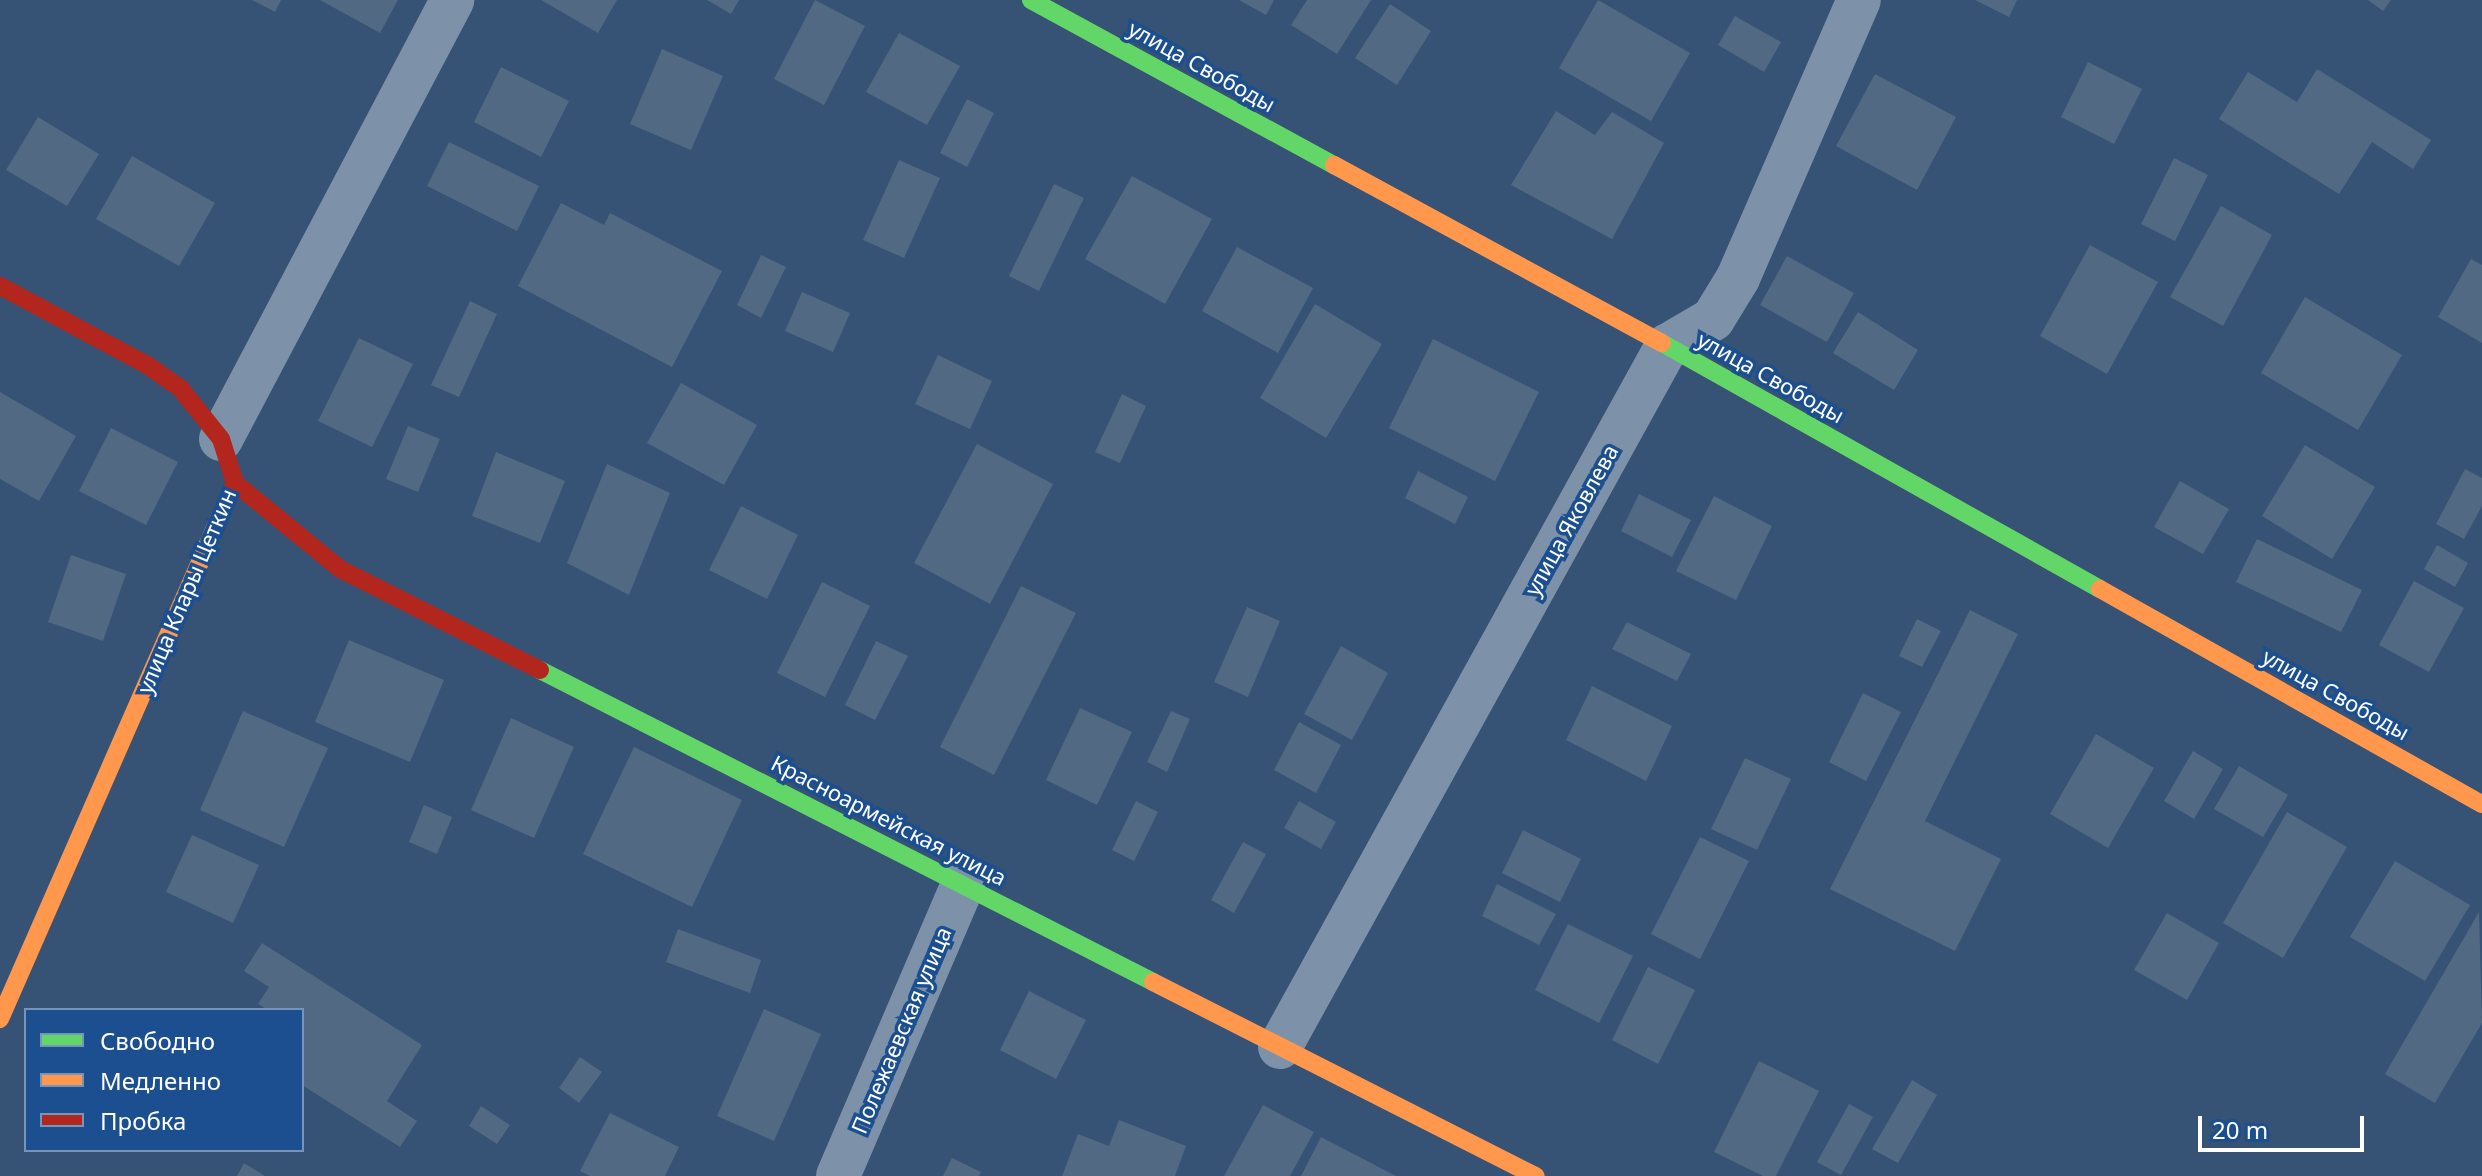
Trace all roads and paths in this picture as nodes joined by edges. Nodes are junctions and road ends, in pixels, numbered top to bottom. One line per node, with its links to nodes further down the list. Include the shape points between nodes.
1 (452, 0): 6 (street)
2 (1031, 0): 5 (street, улица Свободы)
3 (1859, 0): 5 (street, via 1738,278 1713,319)
4 (0, 286): 6 (street, via 147,365 180,388)
5 (1667, 346): 8 (street, улица Свободы); 11 (street, улица Яковлева)
6 (221, 439): 7 (street, улица Клары Цеткин)
7 (235, 483): 9 (street, Красноармейская улица, via 340,569); 10 (street, улица Клары Цеткин)
8 (2482, 804)
9 (963, 884): 11 (street, Красноармейская улица); 12 (street, Полежаевская улица)
10 (0, 1019)
11 (1280, 1047): 13 (street, Красноармейская улица)
12 (838, 1176)
13 (1536, 1176)

